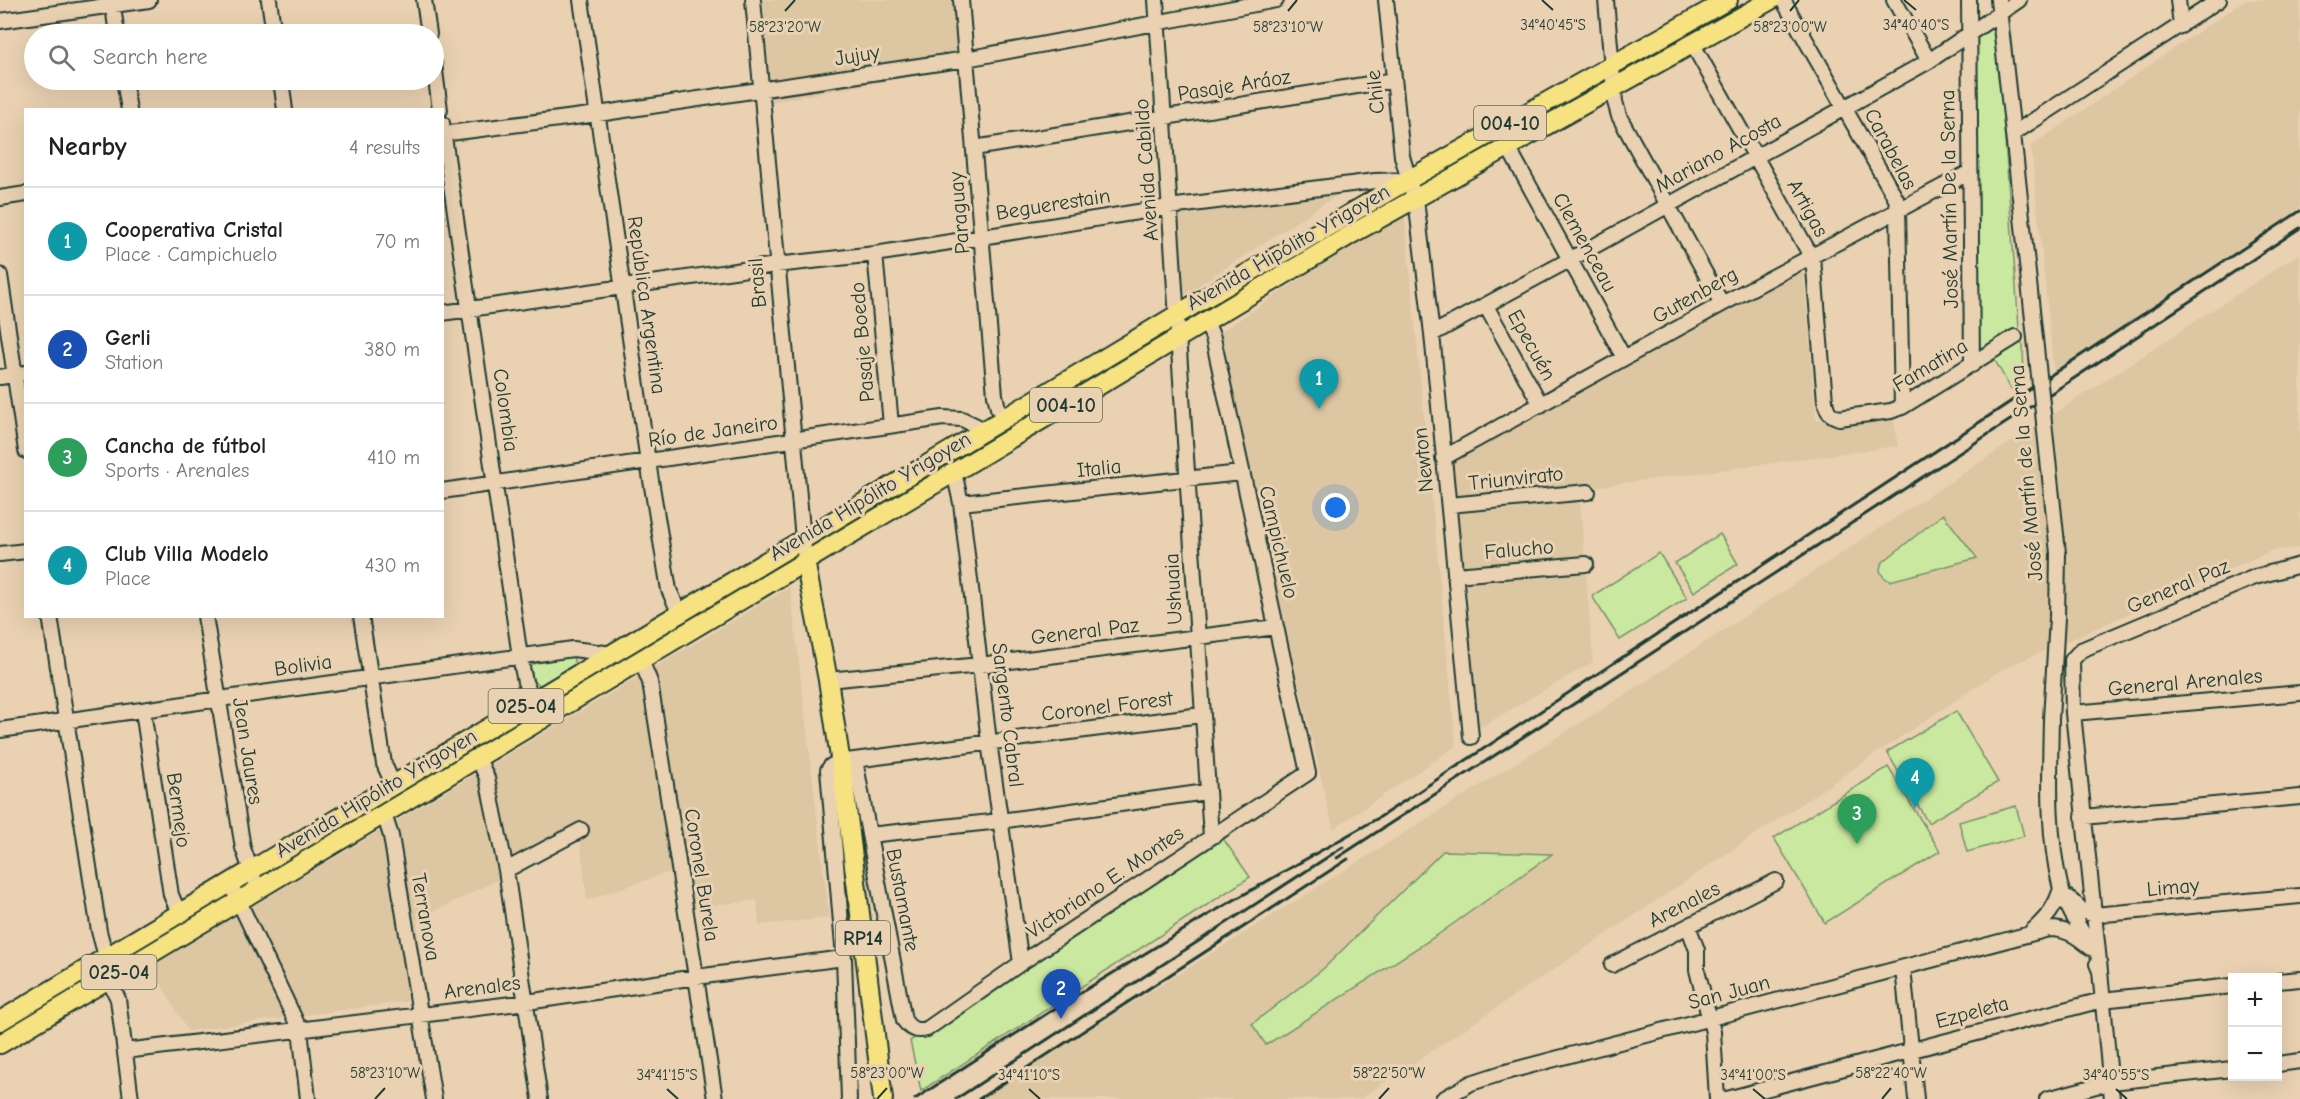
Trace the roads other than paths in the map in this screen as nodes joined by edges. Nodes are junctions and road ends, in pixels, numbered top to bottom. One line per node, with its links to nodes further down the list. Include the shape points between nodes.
1 (148, 0): 19 (street)
2 (269, 0): 24 (street)
3 (424, 0): 25 (street)
4 (581, 0): 42 (street, República Argentina)
5 (753, 0): 37 (street, Brasil)
6 (961, 0): 29 (street, Paraguay)
7 (1156, 0): 22 (street, Avenida Cabildo)
8 (1276, 0): 22 (street, Jujuy)
9 (1386, 0): 32 (street, Chile)
10 (1606, 0): 31 (street)
11 (1728, 0): 31 (main road, Avenida Hipólito Yrigoyen / 004-10)
12 (1771, 0): 28 (main road, Avenida Hipólito Yrigoyen / 004-10)
13 (1783, 0): 38 (street, Carabelas)
14 (1894, 0): 30 (street)
15 (1969, 0): 27 (street, José Martín De la Serna)
16 (2019, 0): 20 (street, Mariano Acosta)
17 (2178, 0): 26 (street)
18 (2219, 0): 26 (street)
19 (113, 3): 21 (street); 23 (street)
20 (1999, 6): 27 (street, Mariano Acosta); 45 (street, José Martín de la Serna)
21 (0, 21)
22 (1158, 22): 29 (street, Jujuy); 43 (street, Avenida Cabildo)
23 (116, 24)
24 (273, 24)
25 (428, 24)
26 (2181, 26): 45 (street)
27 (1969, 34): 30 (street, Mariano Acosta); 50 (street, José Martín De la Serna)
28 (1692, 44): 33 (main road, Avenida Hipólito Yrigoyen / 004-10); 49 (street, Artigas)
29 (966, 59): 37 (street, Jujuy); 48 (street, Paraguay)
30 (1929, 61): 38 (street, Mariano Acosta)
31 (1611, 66): 33 (street); 51 (main road, Avenida Hipólito Yrigoyen / 004-10)
32 (1394, 80): 43 (street, Pasaje Aráoz); 51 (street, Chile)
33 (1614, 88): 47 (main road, Avenida Hipólito Yrigoyen / 004-10); 55 (street, via 1619,116)
34 (126, 90): 39 (street)
35 (282, 90): 40 (street)
36 (437, 90): 41 (street)
37 (761, 90): 42 (street, Jujuy); 62 (street, Brasil)
38 (1844, 107): 49 (street, Mariano Acosta); 57 (street, Carabelas)
39 (129, 108)
40 (285, 108)
41 (440, 108)
42 (598, 114): 44 (street, Jujuy); 64 (street, República Argentina)
43 (1163, 118): 48 (street, Pasaje Aráoz); 56 (street, Avenida Cabildo)
44 (444, 131)
45 (2014, 133): 142 (street, José Martín de la Serna, bridge, via 2058,553 2050,782)
46 (444, 138): 67 (street, Colombia)
47 (1508, 147): 54 (main road, Avenida Hipólito Yrigoyen / 004-10); 61 (street, Clemenceau)
48 (974, 148): 58 (street, Paraguay)
49 (1756, 156): 55 (street, Mariano Acosta); 60 (street, Artigas)
50 (1970, 172): 57 (street, Gutenberg); 75 (street, José Martín De la Serna)
51 (1408, 180): 54 (street, Newton); 56 (street, Beguerestain); 69 (main road, Avenida Hipólito Yrigoyen / 004-10)
52 (24, 194): 53 (street)
53 (0, 198)
54 (1414, 199): 70 (main road, Avenida Hipólito Yrigoyen / 004-10); 71 (street, Newton)
55 (1669, 204): 61 (street, Mariano Acosta); 65 (street)
56 (1168, 207): 58 (street, Beguerestain); 69 (street, Avenida Cabildo)
57 (1898, 210): 60 (street, Gutenberg); 79 (street, Carabelas)
58 (982, 236): 59 (street, Beguerestain); 81 (street, Paraguay, via 995,395)
59 (875, 254): 62 (street, Beguerestain); 83 (street, Pasaje Boedo)
60 (1811, 256): 65 (street, Gutenberg); 80 (street, Artigas)
61 (1571, 260): 66 (street, Mariano Acosta); 74 (street, Clemenceau)
62 (776, 265): 64 (street, Beguerestain); 85 (street, Brasil)
63 (0, 275): 76 (street)
64 (623, 288): 67 (street, Beguerestain); 87 (street, República Argentina)
65 (1722, 304): 74 (street, Gutenberg)
66 (1486, 306): 71 (street, Mariano Acosta); 78 (street, Epecuén)
67 (470, 309): 68 (street, Beguerestain); 91 (street, Colombia)
68 (444, 313)
69 (1177, 316): 73 (street, Avenida Cabildo); 81 (main road, Avenida Hipólito Yrigoyen / 004-10)
70 (1206, 321): 73 (main road, Avenida Hipólito Yrigoyen / 004-10); 89 (street, Campichuelo, via 1213,338)
71 (1432, 334): 86 (street, Newton)
72 (2015, 337): 75 (street, Famatina)
73 (1178, 338): 88 (main road, Avenida Hipólito Yrigoyen / 004-10); 90 (street, Ushuaia)
74 (1624, 358): 78 (street, Gutenberg)
75 (1972, 365): 79 (street, Famatina)
76 (20, 374): 77 (street); 82 (street)
77 (0, 377)
78 (1541, 405): 86 (street, Gutenberg)
79 (1902, 407): 80 (street, Famatina, via 1839,418)
80 (1827, 411)
81 (1005, 419): 84 (main road, Avenida Hipólito Yrigoyen / 004-10)
82 (24, 425)
83 (891, 426): 84 (street, Río de Janeiro, via 943,418 962,419); 85 (street, Río de Janeiro)
84 (987, 431): 96 (main road, Avenida Hipólito Yrigoyen / 004-10)
85 (793, 441): 87 (street, Río de Janeiro); 96 (street, Brasil)
86 (1443, 458): 95 (street, Newton)
87 (648, 462): 91 (street, Río de Janeiro); 103 (street, República Argentina, via 669,590)
88 (954, 472): 94 (street, Sargento Cabral); 99 (main road, Avenida Hipólito Yrigoyen / 004-10)
89 (1241, 473): 90 (street, Italia); 107 (street, Campichuelo)
90 (1187, 481): 94 (street, Italia); 108 (street, Ushuaia)
91 (495, 483): 92 (street, Río de Janeiro); 111 (street, Colombia)
92 (444, 491)
93 (1588, 492): 95 (street, Triunvirato)
94 (961, 503): 113 (street, Sargento Cabral)
95 (1449, 505): 102 (street, Newton)
96 (802, 541): 99 (street, Brasil); 103 (main road, Avenida Hipólito Yrigoyen / 025-04)
97 (24, 551): 98 (street)
98 (0, 554)
99 (806, 561): 112 (main road, Avenida Hipólito Yrigoyen / 025-04); 115 (main road, RP14)
100 (1586, 564): 102 (street, Falucho)
101 (2300, 565): 110 (street, General Paz, via 2255,577)
102 (1455, 575): 124 (street, Newton)
103 (680, 614): 109 (main road, Avenida Hipólito Yrigoyen / 025-04)
104 (50, 618): 122 (street)
105 (205, 618): 117 (street, Jean Jaures)
106 (361, 618): 114 (street)
107 (1276, 627): 108 (street, General Paz); 128 (street, Campichuelo)
108 (1197, 638): 113 (street, General Paz); 121 (street, Ushuaia)
109 (613, 654): 111 (street, Bolivia, via 573,649); 118 (main road, Avenida Hipólito Yrigoyen / 025-04)
110 (2075, 654): 120 (street, José Martín de la Serna)
111 (520, 657): 114 (street, Bolivia); 118 (street, Colombia)
112 (640, 660): 126 (main road, Avenida Hipólito Yrigoyen / 025-04); 157 (street, Coronel Burela, via 650,682)
113 (980, 665): 115 (street, General Paz); 125 (street, Sargento Cabral)
114 (370, 677): 117 (street, Bolivia); 129 (street, via 384,764)
115 (828, 680): 127 (main road, RP14)
116 (2300, 693): 120 (street, General Arenales)
117 (219, 699): 119 (street, Bolivia); 138 (street, Jean Jaures)
118 (533, 701): 129 (main road, Avenida Hipólito Yrigoyen / 025-04)
119 (143, 711): 122 (street, Bolivia); 146 (street, Bermejo, via 171,896)
120 (2073, 713): 133 (street, José Martín de la Serna)
121 (1201, 715): 125 (street, Coronel Forest); 130 (street, Ushuaia)
122 (66, 720): 123 (street, Bolivia); 151 (street)
123 (0, 730)
124 (1471, 737)
125 (989, 742): 127 (street, Coronel Forest); 134 (street, Sargento Cabral)
126 (478, 758): 132 (main road, Avenida Hipólito Yrigoyen / 025-04); 139 (street, via 487,778)
127 (847, 761): 136 (street, Bustamante); 152 (street, via 828,770); 182 (main road, RP14, via 843,777)
128 (1308, 773): 137 (street, Victoriano E. Montes)
129 (393, 784): 138 (main road, Avenida Hipólito Yrigoyen / 025-04)
130 (1206, 792): 134 (street); 137 (street, Ushuaia)
131 (2300, 797): 133 (street)
132 (384, 814): 143 (main road, Avenida Hipólito Yrigoyen / 025-04); 164 (street, Terranova)
133 (2083, 817): 147 (street, José Martín de la Serna)
134 (1000, 821): 136 (street); 153 (street, Sargento Cabral)
135 (581, 830): 139 (street)
136 (869, 835): 167 (street, Bustamante, via 904,1020 914,1030)
137 (1211, 837): 153 (street, Victoriano E. Montes)
138 (249, 870): 141 (main road, Avenida Hipólito Yrigoyen / 025-04); 143 (street, Jean Jaures)
139 (506, 870): 163 (street)
140 (1776, 881): 148 (street, Arenales)
141 (230, 883): 145 (street); 146 (main road, Avenida Hipólito Yrigoyen / 025-04)
142 (2061, 888): 147 (street, via 2083,911); 149 (street, San Juan, via 2048,916); 150 (street, José Martín de la Serna)
143 (259, 890): 145 (main road, Avenida Hipólito Yrigoyen / 025-04)
144 (2300, 896): 147 (street, Limay)
145 (239, 902): 158 (main road, Avenida Hipólito Yrigoyen / 025-04); 168 (street)
146 (179, 913): 151 (main road, Avenida Hipólito Yrigoyen / 025-04)
147 (2094, 915): 156 (street, José Martín de la Serna)
148 (1688, 926): 154 (street, Arenales); 165 (street, via 1697,950 1697,970)
149 (2028, 934): 150 (street, San Juan, via 2061,929); 155 (street, San Juan)
150 (2091, 948): 156 (street, José Martín de la Serna)
151 (106, 957): 166 (main road, Avenida Hipólito Yrigoyen / 025-04)
152 (844, 958): 157 (street, Arenales); 181 (street)
153 (1022, 963): 167 (street, Victoriano E. Montes)
154 (1612, 965)
155 (1903, 968): 165 (street, San Juan); 170 (street)
156 (2100, 971): 162 (street, José Martín de la Serna)
157 (696, 976): 163 (street, Arenales); 180 (street, Coronel Burela)
158 (108, 978): 169 (main road, Avenida Hipólito Yrigoyen / 025-04); 171 (street, via 118,999)
159 (2300, 979): 160 (street)
160 (2282, 981)
161 (2228, 986): 162 (street, Ezpeleta)
162 (2102, 1000): 170 (street, Ezpeleta); 175 (street, José Martín de la Serna)
163 (527, 1002): 164 (street, Arenales); 179 (street)
164 (421, 1016): 168 (street, Arenales); 178 (street, Terranova)
165 (1709, 1019): 183 (street, San Juan, via 1481,1079); 184 (street)
166 (0, 1022)
167 (927, 1029)
168 (300, 1030): 171 (street, Arenales); 177 (street)
169 (0, 1044)
170 (1912, 1049): 185 (street, Ezpeleta); 186 (street)
171 (125, 1051): 176 (street)
172 (2300, 1061): 173 (street)
173 (2282, 1063)
174 (2228, 1069): 175 (street)
175 (2111, 1082): 187 (street); 188 (street, José Martín de la Serna)
176 (131, 1099)
177 (308, 1099)
178 (434, 1099)
179 (540, 1099)
180 (715, 1099)
181 (849, 1099)
182 (883, 1099)
183 (1443, 1099)
184 (1717, 1099)
185 (1727, 1099)
186 (1916, 1099)
187 (2047, 1099)
188 (2112, 1099)

